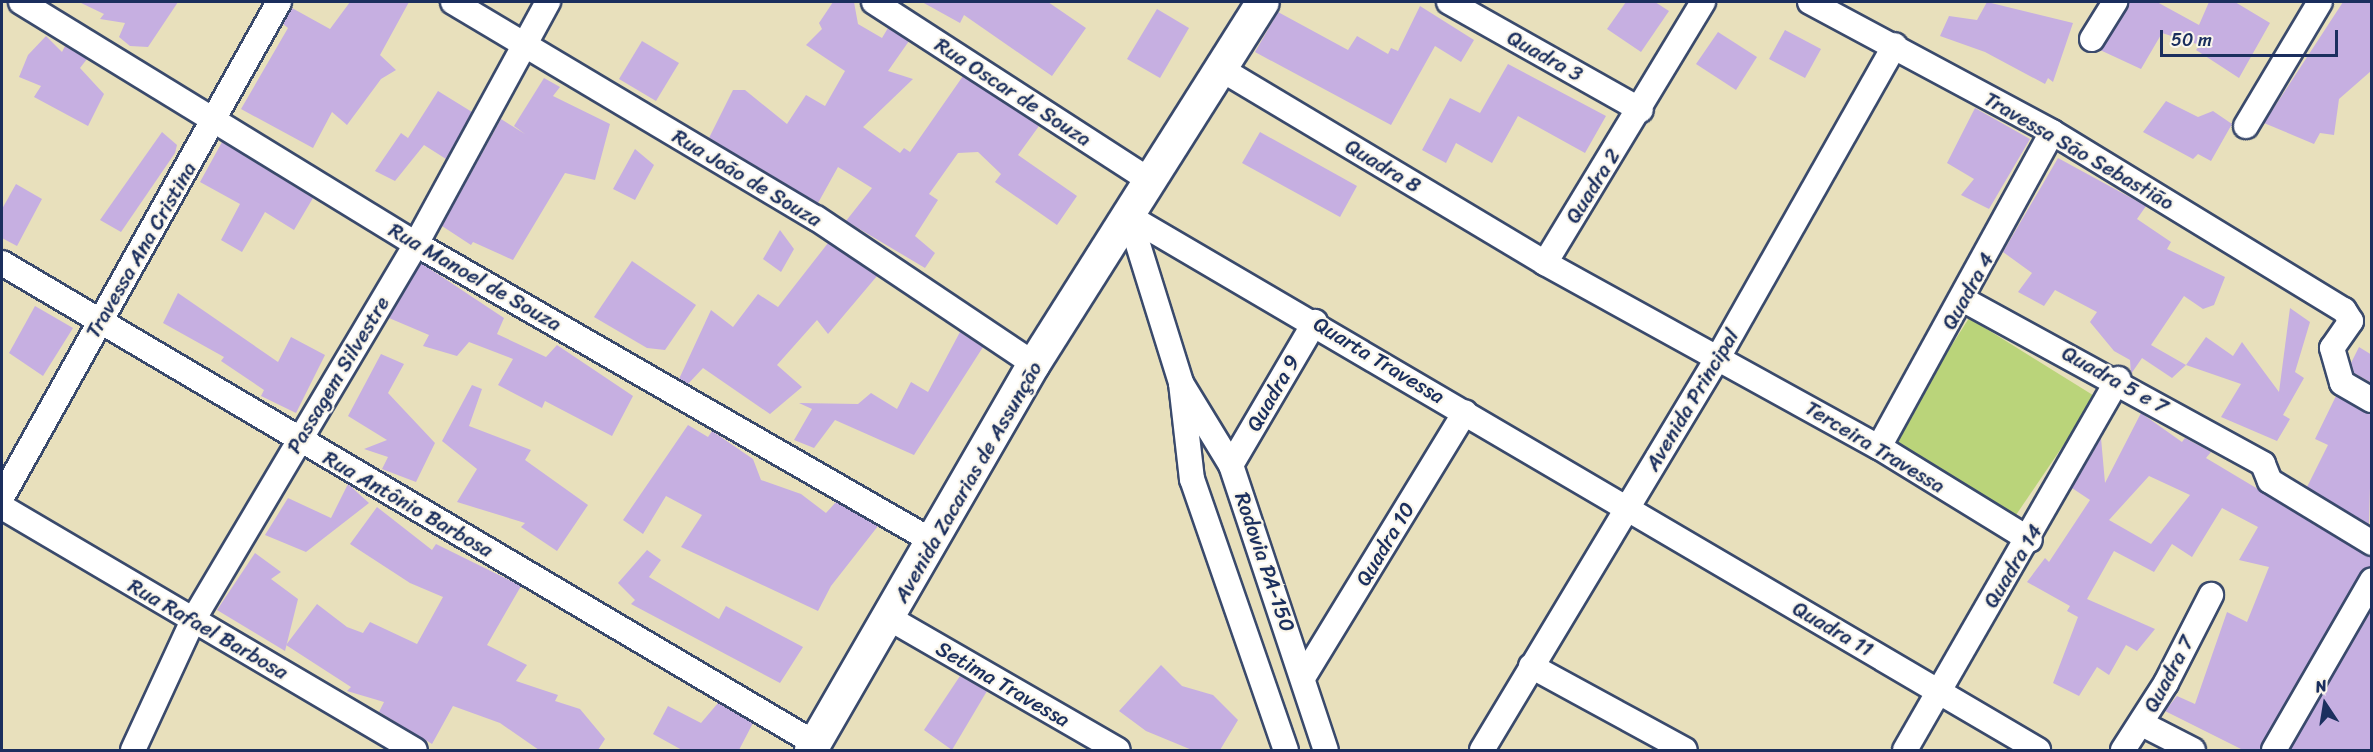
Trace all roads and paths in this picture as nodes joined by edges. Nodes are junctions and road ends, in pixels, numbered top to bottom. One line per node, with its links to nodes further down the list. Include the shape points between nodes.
1 (21, 2): 17 (street, Rua Manoel de Souza)
2 (279, 2): 17 (street, Travessa Ana Cristina)
3 (453, 2): 14 (street, Rua João de Souza)
4 (548, 2): 14 (street, Passagem Silvestre)
5 (874, 2): 20 (street, Rua Oscar de Souza)
6 (1263, 2): 15 (main road, Avenida Zacarias de Assunção)
7 (1449, 2): 16 (street, Quadra 3)
8 (1703, 2): 16 (street, Quadra 2)
9 (1810, 2): 13 (street, Travessa São Sebastião)
10 (2115, 2): 12 (street)
11 (2320, 2): 18 (street)
12 (2092, 39)
13 (1895, 45): 19 (street, Travessa São Sebastião); 28 (street, Avenida Principal)
14 (525, 46): 22 (street, Passagem Silvestre); 29 (street, Rua João de Souza, via 816,218)
15 (1221, 69): 20 (main road, Avenida Zacarias de Assunção); 24 (street, Quadra 8)
16 (1641, 110): 24 (street, Quadra 2)
17 (213, 122): 22 (street, Rua Manoel de Souza); 26 (street, Travessa Ana Cristina)
18 (2246, 126)
19 (2052, 132): 25 (street, Quadra 4); 32 (street, Travessa São Sebastião, via 2344,309 2351,321 2332,348 2342,383)
20 (1152, 182): 21 (main road, Avenida Zacarias de Assunção)
21 (1131, 220): 27 (street, Quarta Travessa); 29 (main road, Avenida Zacarias de Assunção); 31 (street, Rodovia PA-150)
22 (416, 244): 34 (street, Passagem Silvestre); 41 (street, Rua Manoel de Souza)
23 (2, 262): 26 (street, Rua Antônio Barbosa)
24 (1545, 263): 28 (street)
25 (1964, 300): 30 (street, Quadra 5 e 7); 35 (street, Quadra 4)
26 (100, 321): 34 (street, Rua Antônio Barbosa); 37 (street, Travessa Ana Cristina)
27 (1315, 322): 33 (street, Quarta Travessa); 36 (street, Quadra 9)
28 (1719, 356): 35 (street, Terceira Travessa); 39 (street, Avenida Principal)
29 (1034, 364): 41 (main road, Avenida Zacarias de Assunção)
30 (2118, 379): 40 (street, Quadra 14); 42 (street, Quadra 5 e 7)
31 (1181, 383): 36 (street, Rodovia PA-150); 55 (street, Rodovia PA-150, via 1192,480)
32 (2372, 400)
33 (1465, 412): 39 (street, Quarta Travessa); 48 (street, Quadra 10)
34 (299, 439): 46 (street, Passagem Silvestre); 51 (street, Rua Antônio Barbosa)
35 (1879, 447): 40 (street, Terceira Travessa)
36 (1231, 465): 48 (street, Rodovia PA-150)
37 (2, 497)
38 (2, 507): 46 (street, Rua Rafael Barbosa)
39 (1625, 510): 47 (street, Avenida Principal); 49 (street, Quadra 11)
40 (2030, 540): 49 (street, Quadra 14)
41 (934, 542): 45 (main road, Avenida Zacarias de Assunção)
42 (2372, 543)
43 (2372, 580): 63 (street)
44 (2211, 595): 50 (street, Quadra 7)
45 (889, 618): 51 (main road, Avenida Zacarias de Assunção); 54 (street, Setima Travessa)
46 (193, 620): 52 (street, Passagem Silvestre); 53 (street, Rua Rafael Barbosa)
47 (1532, 666): 57 (street, Avenida Principal); 58 (street)
48 (1304, 676): 56 (street, Rodovia PA-150)
49 (1939, 689): 59 (street, Quadra 14); 60 (street, Quadra 11)
50 (2142, 724): 61 (street, Quadra 7); 62 (street)
51 (814, 747)
52 (133, 750)
53 (415, 750)
54 (1118, 750)
55 (1286, 750)
56 (1326, 750)
57 (1482, 750)
58 (1685, 750)
59 (1905, 750)
60 (2038, 750)
61 (2123, 750)
62 (2193, 750)
63 (2274, 750)

